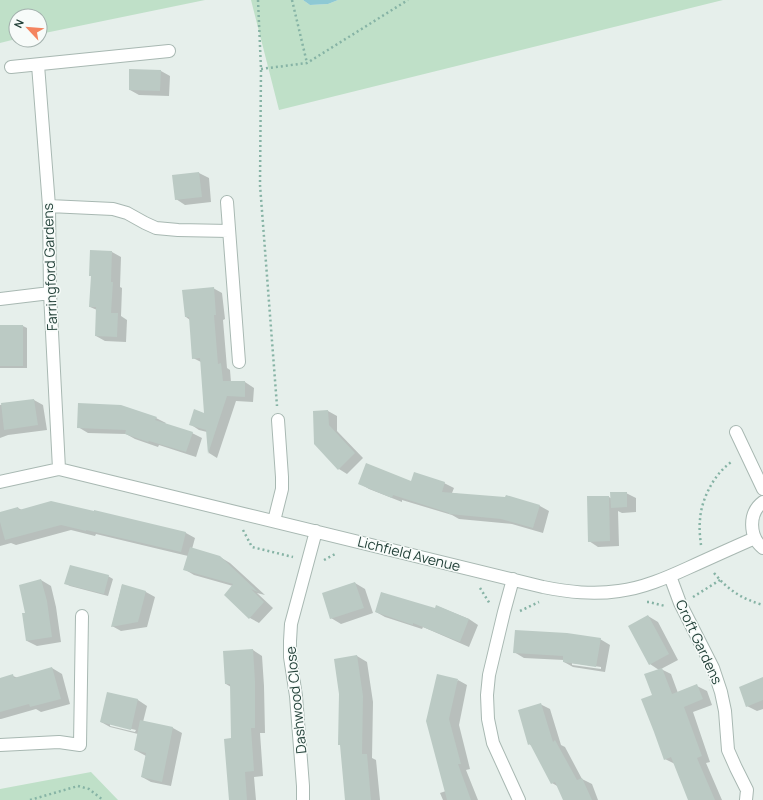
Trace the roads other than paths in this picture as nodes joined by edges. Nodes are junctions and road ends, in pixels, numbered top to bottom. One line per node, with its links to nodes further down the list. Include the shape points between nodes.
1 (169, 51): 2 (street)
2 (38, 65): 3 (street); 5 (street, Farringford Gardens)
3 (11, 68)
4 (227, 202): 6 (street)
5 (49, 206): 6 (street, via 113,209 156,228); 7 (street, Farringford Gardens)
6 (229, 231): 9 (street)
7 (50, 293): 8 (street); 12 (street, Farringford Gardens)
8 (0, 299)
9 (239, 362)
10 (278, 420): 16 (street, via 282,489)
11 (736, 432): 14 (street)
12 (59, 469): 13 (street); 16 (street, Lichfield Avenue)
13 (0, 482)
14 (763, 490)
15 (763, 502): 18 (street, via 752,520)
16 (274, 521): 17 (street, Lichfield Avenue)
17 (316, 531): 21 (street, Lichfield Avenue); 24 (street, Dashwood Close, via 291,624 290,641 304,786)
18 (755, 538): 19 (street); 20 (street, Lichfield Avenue)
19 (763, 548)
20 (670, 576): 21 (street, Lichfield Avenue, via 638,588 580,593); 26 (street, Croft Gardens, via 680,604 713,668 722,692 728,750 747,790)
21 (513, 579): 25 (street, via 489,675 487,695 493,743)
22 (82, 616): 23 (street, via 80,745 59,742)
23 (0, 745)
24 (303, 800)
25 (519, 800)
26 (746, 800)

